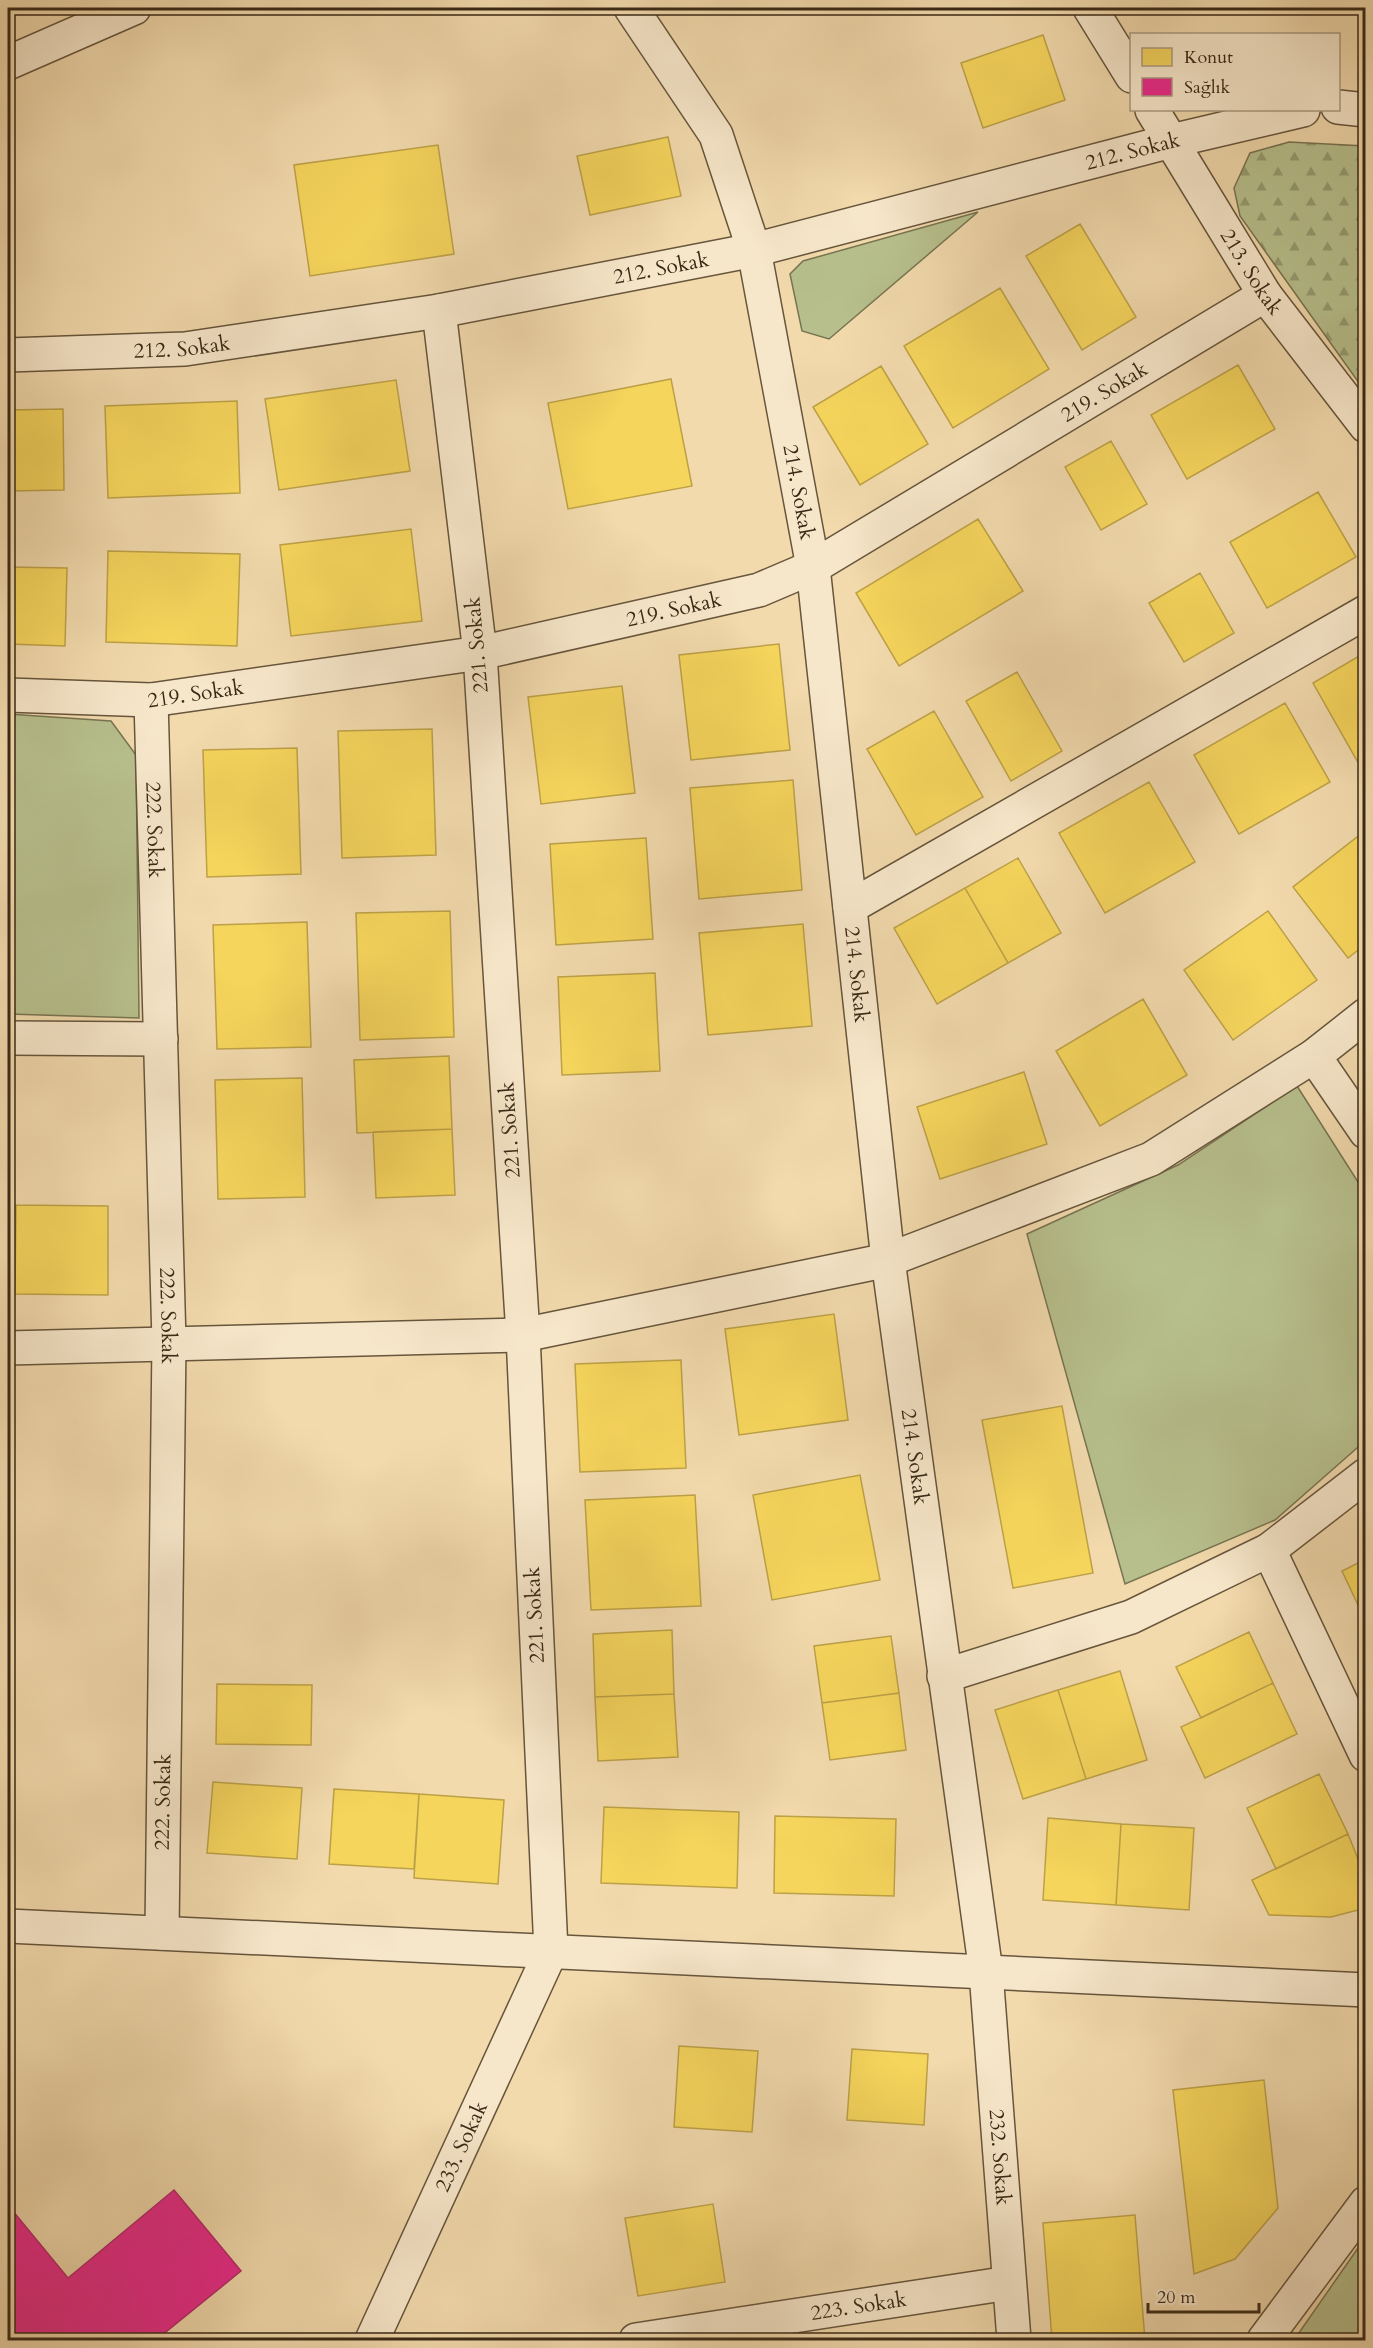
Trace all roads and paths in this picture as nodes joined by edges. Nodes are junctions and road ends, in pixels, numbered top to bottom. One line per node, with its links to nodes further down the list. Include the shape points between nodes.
1 (134, 8): 4 (street)
2 (631, 8): 11 (street, 214. Sokak, via 716,135)
3 (1092, 9): 5 (street)
4 (8, 63)
5 (1130, 74)
6 (1340, 107): 7 (street)
7 (1365, 110)
8 (1153, 111): 10 (street, 213. Sokak)
9 (1299, 111): 10 (street, 212. Sokak)
10 (1171, 141): 11 (street, 212. Sokak); 12 (street, 213. Sokak)
11 (754, 250): 13 (street, 212. Sokak); 16 (street, 214. Sokak)
12 (1265, 295): 15 (street, 213. Sokak); 16 (street, 219. Sokak)
13 (439, 311): 14 (street, 212. Sokak, via 185,349); 18 (street, 221. Sokak)
14 (8, 355)
15 (1365, 424)
16 (813, 567): 18 (street, 219. Sokak, via 759,591); 21 (street, 214. Sokak)
17 (1365, 612): 21 (street)
18 (480, 653): 20 (street, 219. Sokak); 28 (street, 221. Sokak)
19 (8, 696): 20 (street, 219. Sokak)
20 (151, 700): 24 (street, 222. Sokak)
21 (850, 907): 27 (street, 214. Sokak)
22 (1365, 1015): 25 (street)
23 (8, 1038): 24 (street)
24 (161, 1039): 29 (street, 222. Sokak)
25 (1314, 1056): 26 (street); 27 (street, via 1151,1159)
26 (1365, 1132)
27 (888, 1260): 28 (street); 33 (street, 214. Sokak)
28 (523, 1335): 29 (street); 37 (street, 221. Sokak)
29 (169, 1342): 30 (street); 36 (street, 222. Sokak)
30 (8, 1348)
31 (1365, 1475): 32 (street)
32 (1269, 1550): 33 (street, via 1131,1617); 34 (street)
33 (944, 1676): 38 (street, 214. Sokak)
34 (1365, 1755)
35 (8, 1926): 36 (street)
36 (162, 1933): 37 (street)
37 (551, 1951): 38 (street); 42 (street, 233. Sokak)
38 (986, 1972): 39 (street); 41 (street, 232. Sokak)
39 (1365, 1990)
40 (1365, 2203): 45 (street)
41 (1009, 2283): 43 (street, 223. Sokak); 44 (street, 232. Sokak)
42 (372, 2340)
43 (636, 2340)
44 (1014, 2340)
45 (1264, 2340)

